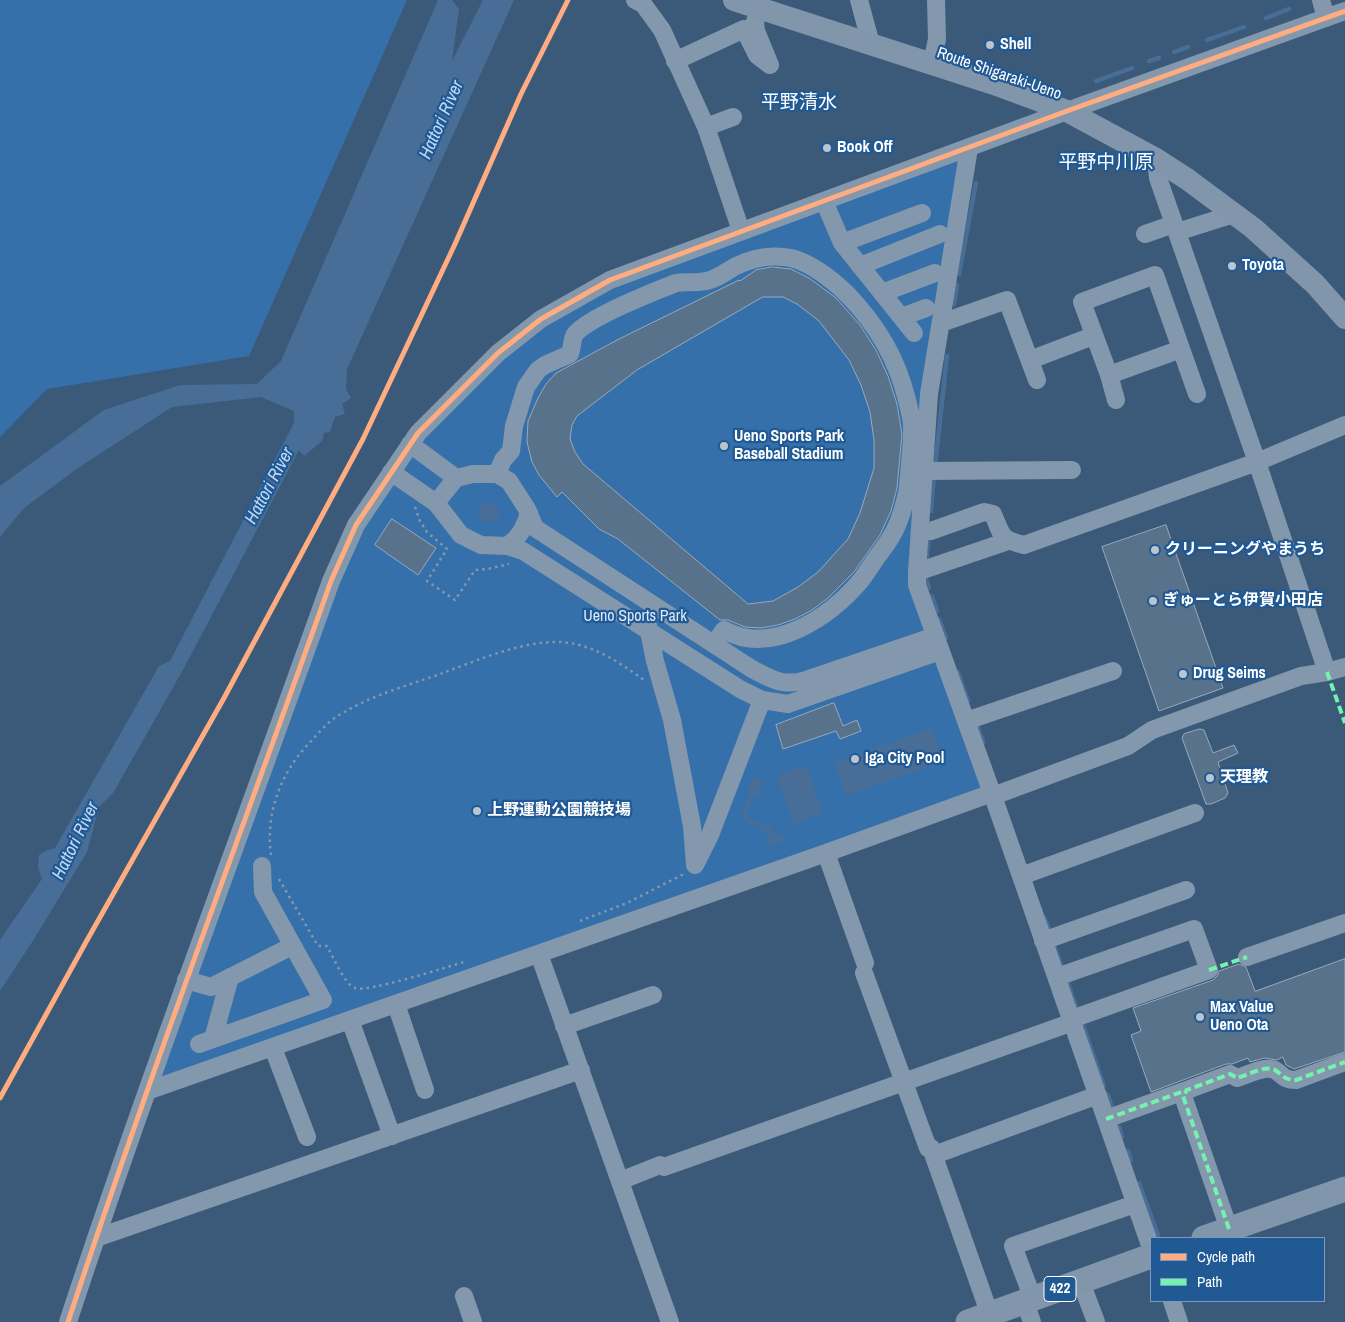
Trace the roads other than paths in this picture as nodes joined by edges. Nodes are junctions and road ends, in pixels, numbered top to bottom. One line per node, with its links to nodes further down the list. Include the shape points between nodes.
1 (635, 0): 10 (street, via 643,4 662,30)
2 (734, 0): 6 (main road, Route Shigaraki-Ueno)
3 (859, 0): 9 (street)
4 (936, 0): 11 (street)
5 (1321, 0): 8 (street)
6 (759, 8): 9 (main road, Route Shigaraki-Ueno); 10 (street, via 756,31 770,65 757,56 744,29)
7 (1345, 11): 8 (street)
8 (1326, 18): 12 (street)
9 (871, 44): 11 (main road, Route Shigaraki-Ueno)
10 (675, 61): 14 (street)
11 (932, 63): 12 (main road, Route Shigaraki-Ueno)
12 (1067, 111): 15 (street); 16 (main road, Route Shigaraki-Ueno)
13 (733, 117): 14 (street)
14 (706, 127): 21 (street)
15 (969, 148): 17 (street); 31 (street)
16 (1156, 159): 19 (main road, Route Shigaraki-Ueno); 20 (street, via 1158,178)
17 (824, 201): 21 (street); 24 (street)
18 (922, 213): 24 (street)
19 (1234, 214): 20 (street); 30 (main road, Route Shigaraki-Ueno, via 1315,284)
20 (1176, 228): 23 (street); 42 (street)
21 (741, 232): 41 (street, via 610,280 541,319 498,353 418,432)
22 (940, 234): 25 (street)
23 (1145, 234)
24 (842, 244): 25 (street)
25 (860, 266): 27 (street)
26 (935, 273): 27 (street)
27 (882, 293): 29 (street)
28 (926, 308): 29 (street)
29 (902, 317): 32 (street)
30 (1345, 318)
31 (941, 323): 35 (street, via 1007,300); 44 (street, via 930,394)
32 (914, 333)
33 (1093, 336): 34 (street, via 1082,302 1155,275); 35 (street); 36 (street)
34 (1180, 350): 36 (street); 38 (street)
35 (1030, 360): 37 (street)
36 (1108, 375): 39 (street)
37 (1038, 380)
38 (1198, 394)
39 (1116, 400)
40 (1345, 425): 42 (street)
41 (410, 444): 45 (street); 47 (street)
42 (1257, 462): 51 (street, via 1024,545); 61 (street)
43 (1072, 470): 44 (street)
44 (924, 471): 50 (street)
45 (391, 472): 48 (street); 78 (street, via 356,525 331,581)
46 (497, 474): 47 (street); 49 (street, via 509,481); 56 (street, via 511,451 514,426 526,387 538,370 570,354 580,329 604,314 676,283 711,280 765,257 798,260 841,288 871,321 893,356 911,418 907,492 893,535 862,579 821,616 798,630 766,639 734,635 724,630)
47 (456, 478): 48 (street)
48 (436, 503): 52 (street, via 462,535 481,545)
49 (530, 513): 52 (street, via 523,531); 54 (street, via 535,528)
50 (920, 530): 51 (street, via 931,531 984,512 993,514 1002,536); 53 (street)
51 (1008, 541): 53 (street)
52 (507, 546): 55 (street, via 523,550)
53 (917, 572): 57 (street, via 918,585)
54 (645, 600): 55 (street); 56 (street)
55 (649, 631): 62 (street); 63 (street, via 654,661 672,720 692,826 695,865 710,835)
56 (714, 644): 59 (street)
57 (938, 644): 59 (street, via 798,683 785,684); 63 (street, via 788,704); 64 (street)
58 (1345, 667): 61 (street)
59 (752, 669): 62 (street)
60 (1113, 671): 64 (street)
61 (1327, 672): 65 (street, via 1301,676 1152,730 1128,746)
62 (740, 689): 63 (street)
63 (762, 700)
64 (966, 721): 65 (street)
65 (993, 794): 67 (street); 69 (street)
66 (1195, 813): 69 (street)
67 (826, 853): 74 (street); 87 (street)
68 (267, 864): 73 (street, via 263,892)
69 (1021, 876): 72 (street)
70 (1186, 890): 72 (street)
71 (1345, 923): 75 (street)
72 (1043, 941): 77 (street)
73 (292, 946): 76 (street); 76 (street, via 323,1000 206,1042)
74 (539, 954): 80 (street); 83 (street)
75 (1247, 957)
76 (230, 977): 78 (street, via 210,987)
77 (1057, 977): 82 (street); 82 (street, via 1194,928 1209,970)
78 (186, 980): 90 (street)
79 (653, 995): 83 (street)
80 (396, 1004): 81 (street); 88 (street)
81 (350, 1020): 84 (street); 93 (street)
82 (1072, 1020): 87 (street); 91 (street)
83 (564, 1026): 86 (street)
84 (273, 1048): 90 (street); 94 (street)
85 (1345, 1062): 89 (street, via 1296,1080 1287,1080 1266,1068 1237,1078 1230,1074)
86 (581, 1070): 93 (street); 96 (street)
87 (904, 1082): 95 (street, via 928,1148); 96 (street)
88 (425, 1090)
89 (1187, 1090): 92 (street); 99 (street, via 1183,1096)
90 (147, 1091): 101 (street)
91 (1098, 1095): 92 (street); 95 (street)
92 (1106, 1119): 98 (street)
93 (392, 1136): 101 (street)
94 (307, 1137)
95 (934, 1155): 108 (street)
96 (620, 1180): 111 (street)
97 (1345, 1189): 99 (highway)
98 (1135, 1204): 102 (street); 107 (street, via 1013,1246)
99 (1229, 1229): 100 (highway)
100 (1207, 1237)
101 (96, 1238): 109 (street)
102 (1150, 1245)
103 (1150, 1256): 104 (highway, 422)
104 (1082, 1282): 107 (highway, 422); 112 (street)
105 (464, 1296): 110 (street)
106 (1172, 1302): 113 (street)
107 (1030, 1308): 108 (highway, 422)
108 (983, 1320)
109 (68, 1322)
110 (473, 1322)
111 (670, 1322)
112 (1096, 1322)
113 (1179, 1322)

